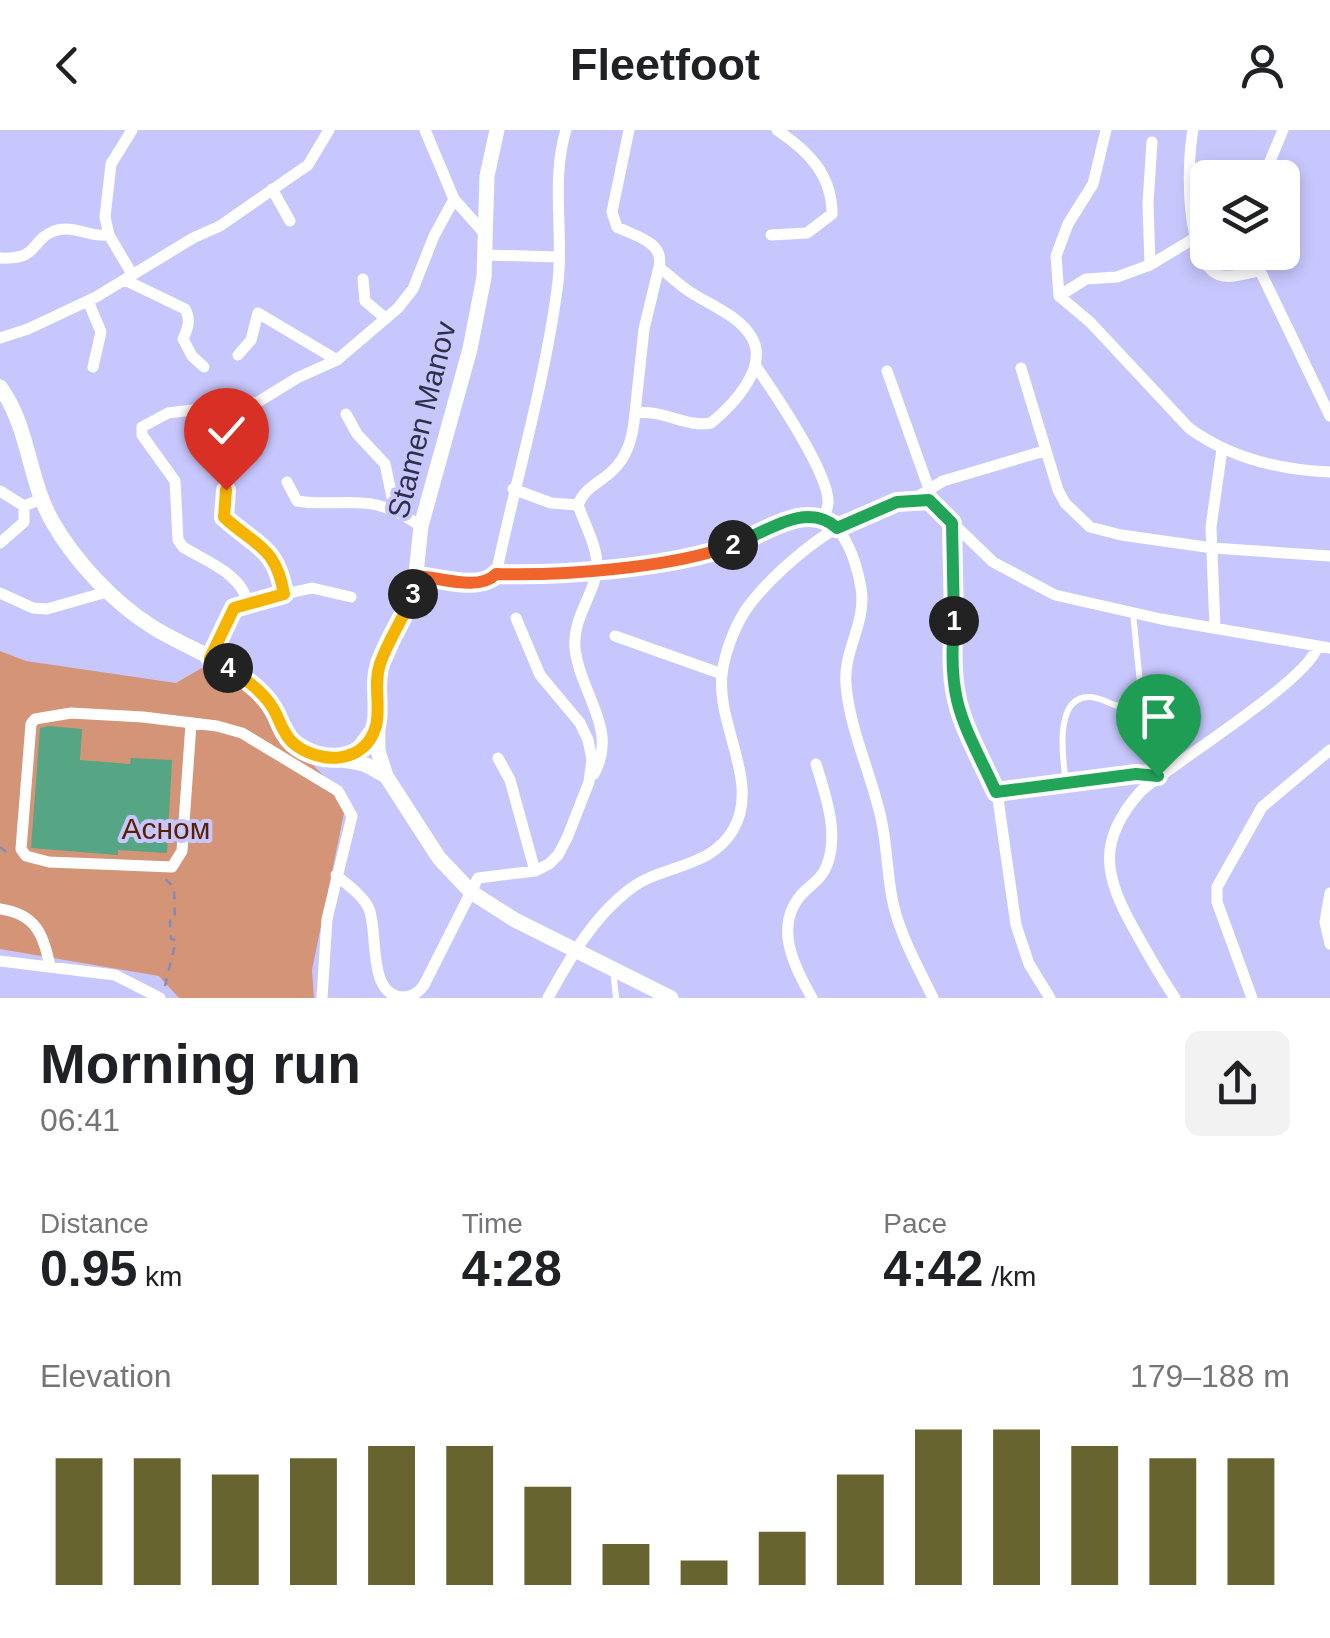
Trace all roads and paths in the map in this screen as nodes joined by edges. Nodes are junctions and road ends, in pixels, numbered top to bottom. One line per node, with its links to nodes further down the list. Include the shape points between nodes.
1 (132, 130): 17 (street, via 111,164)
2 (329, 130): 14 (street, via 308,165)
3 (424, 130): 15 (street)
4 (497, 130): 18 (street, Stamen Manov)
5 (566, 130): 22 (street, via 558,168)
6 (629, 130): 25 (street, via 613,222 657,247)
7 (776, 130): 19 (street, via 798,144 828,181 832,214 807,233)
8 (1106, 130): 30 (street, via 1094,184 1056,256)
9 (1193, 130): 12 (street)
10 (1283, 130): 13 (street)
11 (1152, 142): 24 (street)
12 (1191, 160)
13 (1270, 160)
14 (272, 189): 16 (street); 28 (street)
15 (454, 199): 18 (street); 32 (street, via 413,289)
16 (290, 221)
17 (109, 234): 23 (street, via 60,229 32,253); 28 (street)
18 (485, 234): 21 (street, Stamen Manov)
19 (772, 235)
20 (1190, 240): 24 (street)
21 (485, 254): 22 (street); 60 (street, Stamen Manov, via 467,363)
22 (559, 257): 49 (street, via 554,308)
23 (0, 258)
24 (1150, 266): 30 (street, via 1086,279)
25 (659, 267): 36 (street, via 750,334); 42 (street)
26 (1214, 270): 27 (street, via 1222,276)
27 (1258, 271): 44 (street)
28 (129, 277): 31 (street); 38 (street, via 185,308 185,346)
29 (362, 279): 32 (street, via 365,301)
30 (1059, 296): 45 (street, via 1190,428)
31 (88, 301): 33 (street); 37 (street, via 100,332)
32 (384, 317): 35 (street)
33 (0, 338)
34 (238, 355): 35 (street, via 258,314)
35 (336, 360): 72 (street, via 258,402 168,413 141,429 175,481 178,540 243,586)
36 (755, 365): 42 (street, via 733,403 710,423); 58 (street, via 825,483)
37 (93, 368)
38 (204, 368)
39 (1020, 368): 46 (street)
40 (887, 371): 50 (street)
41 (0, 386): 54 (street)
42 (635, 413): 55 (street, via 622,459)
43 (346, 414): 57 (street, via 385,464)
44 (1330, 416)
45 (1222, 449): 47 (street); 63 (street)
46 (1044, 450): 50 (street); 63 (street, via 1065,503 1090,527)
47 (1330, 472)
48 (287, 482): 57 (street, via 296,501)
49 (513, 488): 55 (street); 66 (street)
50 (929, 489): 53 (street)
51 (226, 490): 70 (street, via 224,517 266,548)
52 (0, 492): 56 (street)
53 (916, 498): 59 (street, via 929,500); 61 (street)
54 (41, 499): 56 (street); 68 (street, via 76,556)
55 (578, 505): 65 (street)
56 (24, 506): 62 (street, via 24,522)
57 (395, 511): 60 (street)
58 (824, 518): 61 (street); 65 (street, via 797,519 699,555)
59 (952, 523): 73 (street, via 993,562 1028,583); 92 (street, via 953,689)
60 (421, 526): 67 (street, Stamen Manov)
61 (837, 528): 79 (street, via 751,603); 110 (street, via 862,589 858,632 847,658 849,702 884,826 893,905)
62 (0, 544)
63 (1213, 548): 64 (street); 75 (street)
64 (1330, 556)
65 (596, 569): 66 (street); 90 (street, via 575,644 604,740)
66 (496, 574): 67 (street, via 478,583)
67 (416, 576): 81 (street, Stamen Manov, via 380,662)
68 (110, 591): 69 (street, via 47,609); 78 (street, via 150,626)
69 (0, 593)
70 (284, 594): 71 (street, via 312,588); 72 (street)
71 (351, 597)
72 (248, 602): 78 (street, via 234,608)
73 (1132, 613): 75 (street); 91 (lane, via 1140,683 1121,706 1092,697 1072,706 1062,724)
74 (516, 618): 90 (street, via 540,675 588,740)
75 (1214, 628): 77 (street)
76 (615, 636): 79 (street)
77 (1323, 648): 89 (street)
78 (210, 658): 82 (street, via 265,698)
79 (722, 674): 100 (street, via 723,714 743,792 732,831 706,857 630,888)
80 (190, 724): 83 (street, via 242,733); 93 (street, via 182,851); 93 (street, via 70,712 31,724 23,853 49,862)
81 (376, 725): 86 (street, via 355,753); 88 (street, Stamen Manov)
82 (289, 739): 83 (street); 86 (street)
83 (266, 747): 95 (street, via 345,798 352,816)
84 (1330, 750): 113 (street, via 1255,817 1216,895)
85 (498, 758): 94 (street)
86 (338, 760): 88 (street)
87 (816, 764): 109 (street, via 831,845 823,874 788,920 788,943)
88 (386, 776): 96 (street, via 439,858)
89 (1158, 776): 91 (street); 112 (street, via 1115,827 1108,864 1123,909)
90 (589, 782): 94 (street, via 558,855)
91 (1066, 783): 92 (street)
92 (996, 792): 111 (street, via 1016,925)
93 (172, 867): 104 (path, via 165,880 174,887 170,921 176,940)
94 (535, 870): 96 (street, via 478,878)
95 (336, 875): 96 (street, via 366,902 380,979 403,997 424,984); 105 (street)
96 (470, 892): 100 (street)
97 (1330, 893): 99 (street)
98 (0, 909): 102 (street, via 38,926)
99 (1330, 944)
100 (575, 950): 103 (street); 106 (street)
101 (0, 961): 102 (street)
102 (50, 967): 104 (street, via 115,976)
103 (613, 968): 107 (lane); 108 (street)
104 (162, 998)
105 (322, 998)
106 (548, 998)
107 (616, 998)
108 (671, 998)
109 (812, 998)
110 (933, 998)
111 (1050, 998)
112 (1175, 998)
113 (1252, 998)

